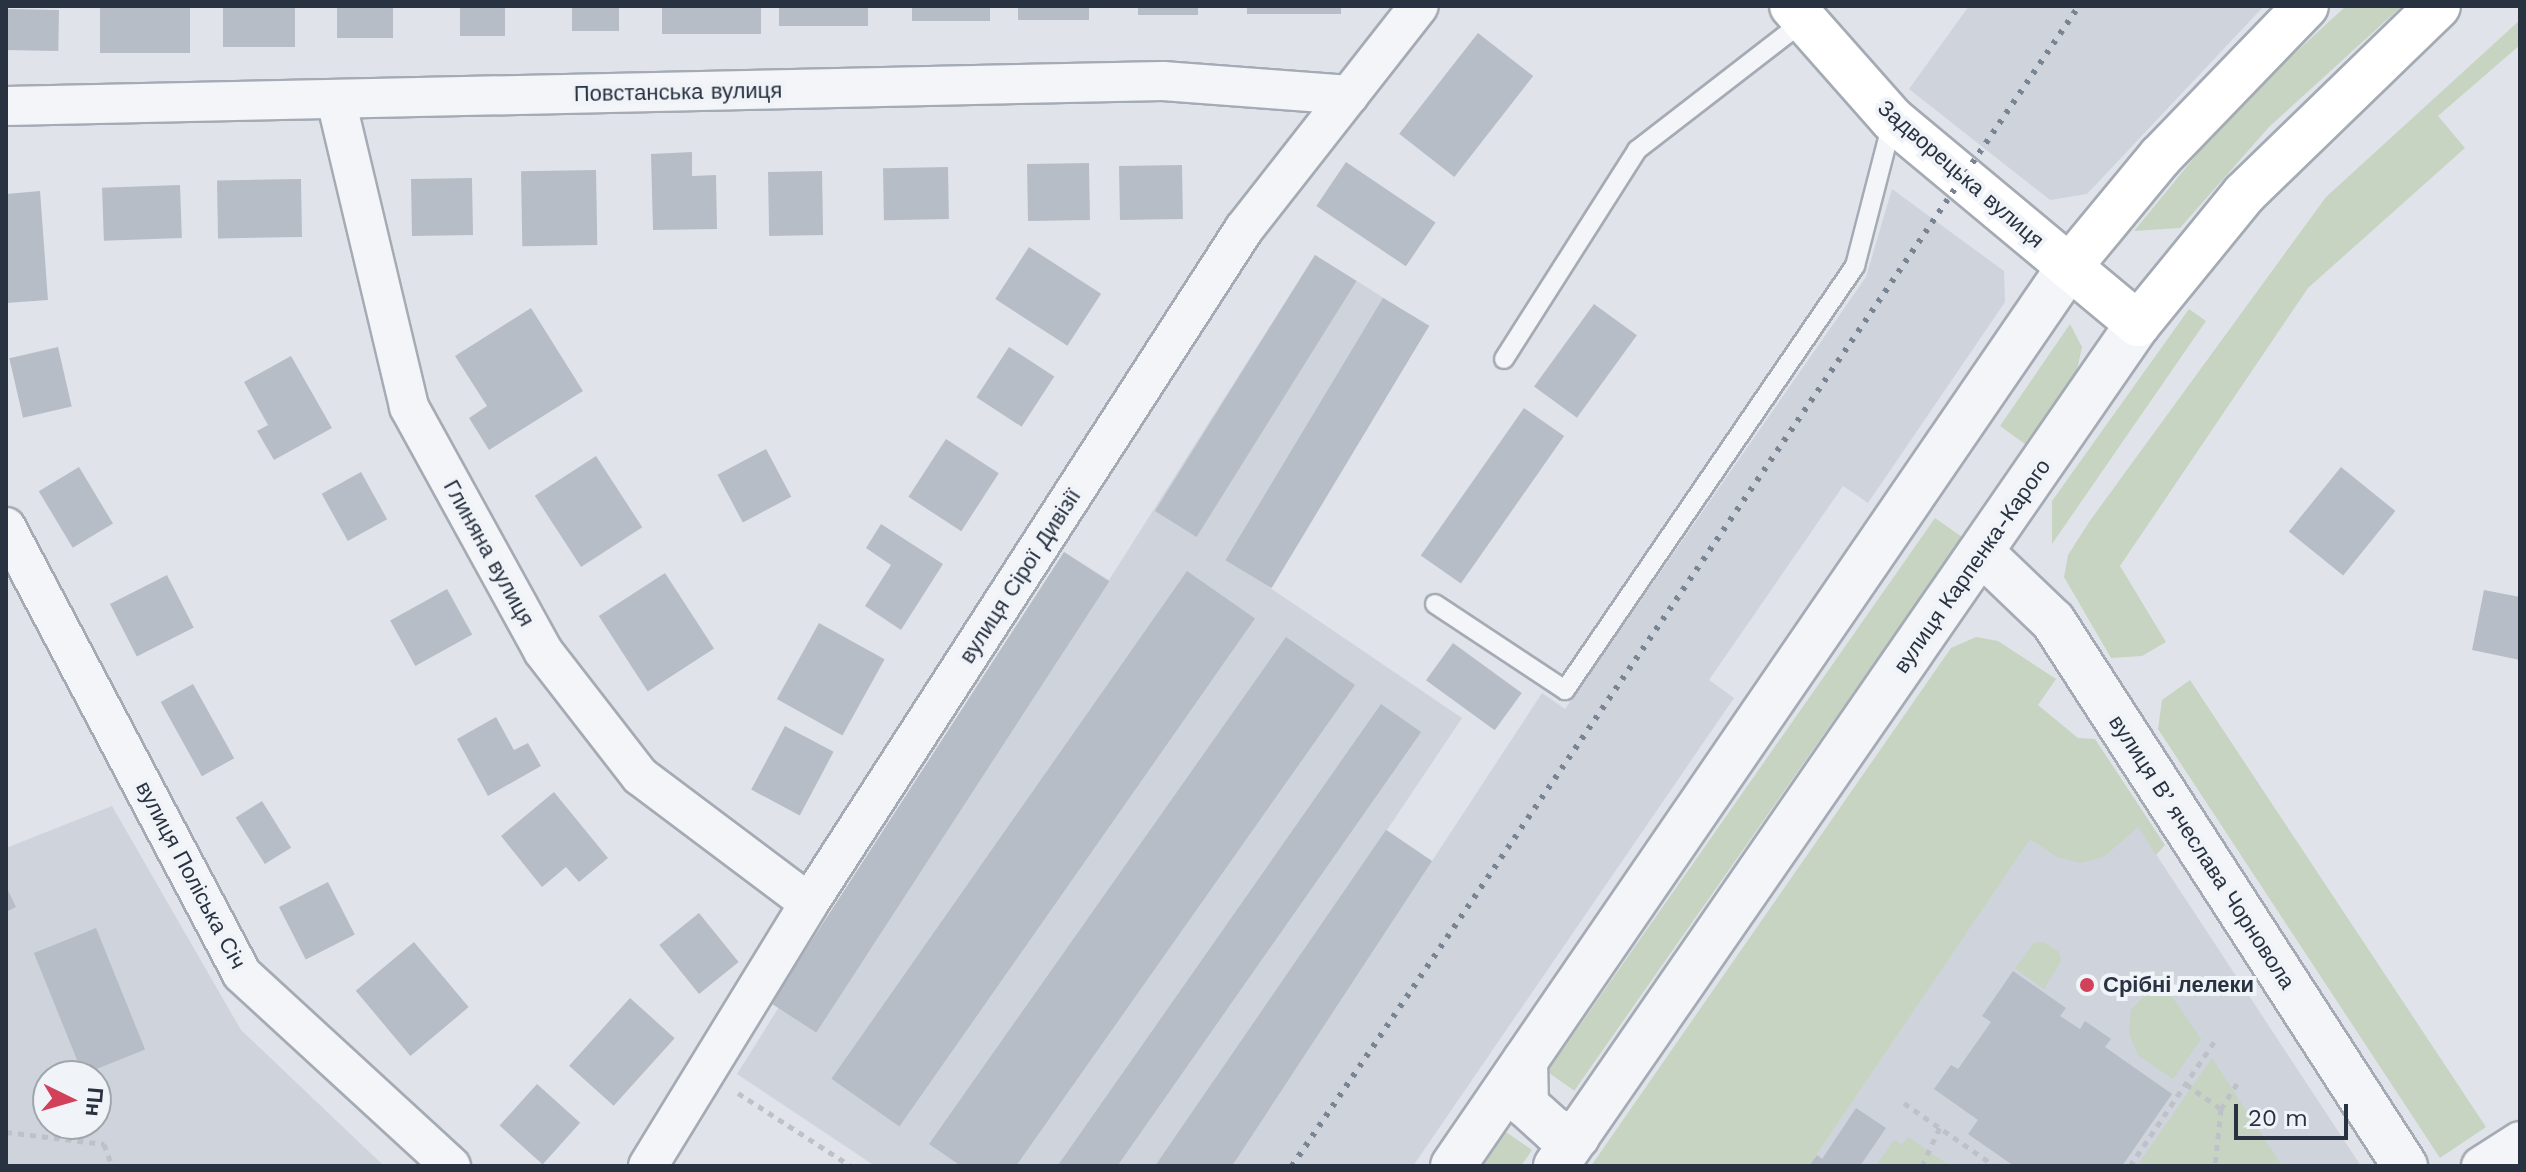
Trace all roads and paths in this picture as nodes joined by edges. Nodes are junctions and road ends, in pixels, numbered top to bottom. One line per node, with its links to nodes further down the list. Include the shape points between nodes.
1 (1419, 6): 5 (street, вулиця Сірої Дивізії)
2 (2306, 6): 9 (main road, via 2160,157)
3 (2438, 6): 10 (main road, вулиця Карпенка-Карого, via 2244,194)
4 (1798, 14): 8 (main road, Задворецька вулиця); 11 (lane, via 1637,150)
5 (1349, 95): 6 (street, Повстанська вулиця, via 1163,81); 15 (street, вулиця Сірої Дивізії, via 1244,229)
6 (336, 100): 7 (street, Повстанська вулиця); 15 (street, Глиняна вулиця, via 409,407 543,651 640,776)
7 (6, 106)
8 (1893, 120): 9 (main road, Задворецька вулиця); 14 (lane, via 1855,266 1565,690)
9 (2069, 267): 10 (main road, Задворецька вулиця); 17 (street)
10 (2138, 324): 13 (street, вулиця Карпенка-Карого)
11 (1504, 359)
12 (6, 527): 28 (street, вулиця Поліська Січ, via 242,974)
13 (1982, 553): 26 (street, вулиця Карпенка-Карого); 36 (street, вулиця Вʼячеслава Чорновола, via 2053,621)
14 (1435, 604)
15 (809, 903): 18 (street, вулиця Сірої Дивізії)
16 (2214, 1042): 20 (path)
17 (1525, 1061): 26 (street, via 1526,1105 1555,1131); 31 (street)
18 (706, 1072): 29 (street, вулиця Сірої Дивізії); 30 (path)
19 (2240, 1079): 22 (path)
20 (2186, 1084): 22 (path); 34 (path)
21 (1904, 1103): 23 (path)
22 (2221, 1109): 35 (path)
23 (1940, 1127): 32 (path); 33 (path)
24 (6, 1132): 27 (path, via 104,1144)
25 (2520, 1141): 37 (street)
26 (1566, 1151)
27 (112, 1166)
28 (451, 1166)
29 (648, 1166)
30 (851, 1166)
31 (1453, 1166)
32 (1922, 1166)
33 (1995, 1166)
34 (2130, 1166)
35 (2215, 1166)
36 (2405, 1166)
37 (2481, 1166)

